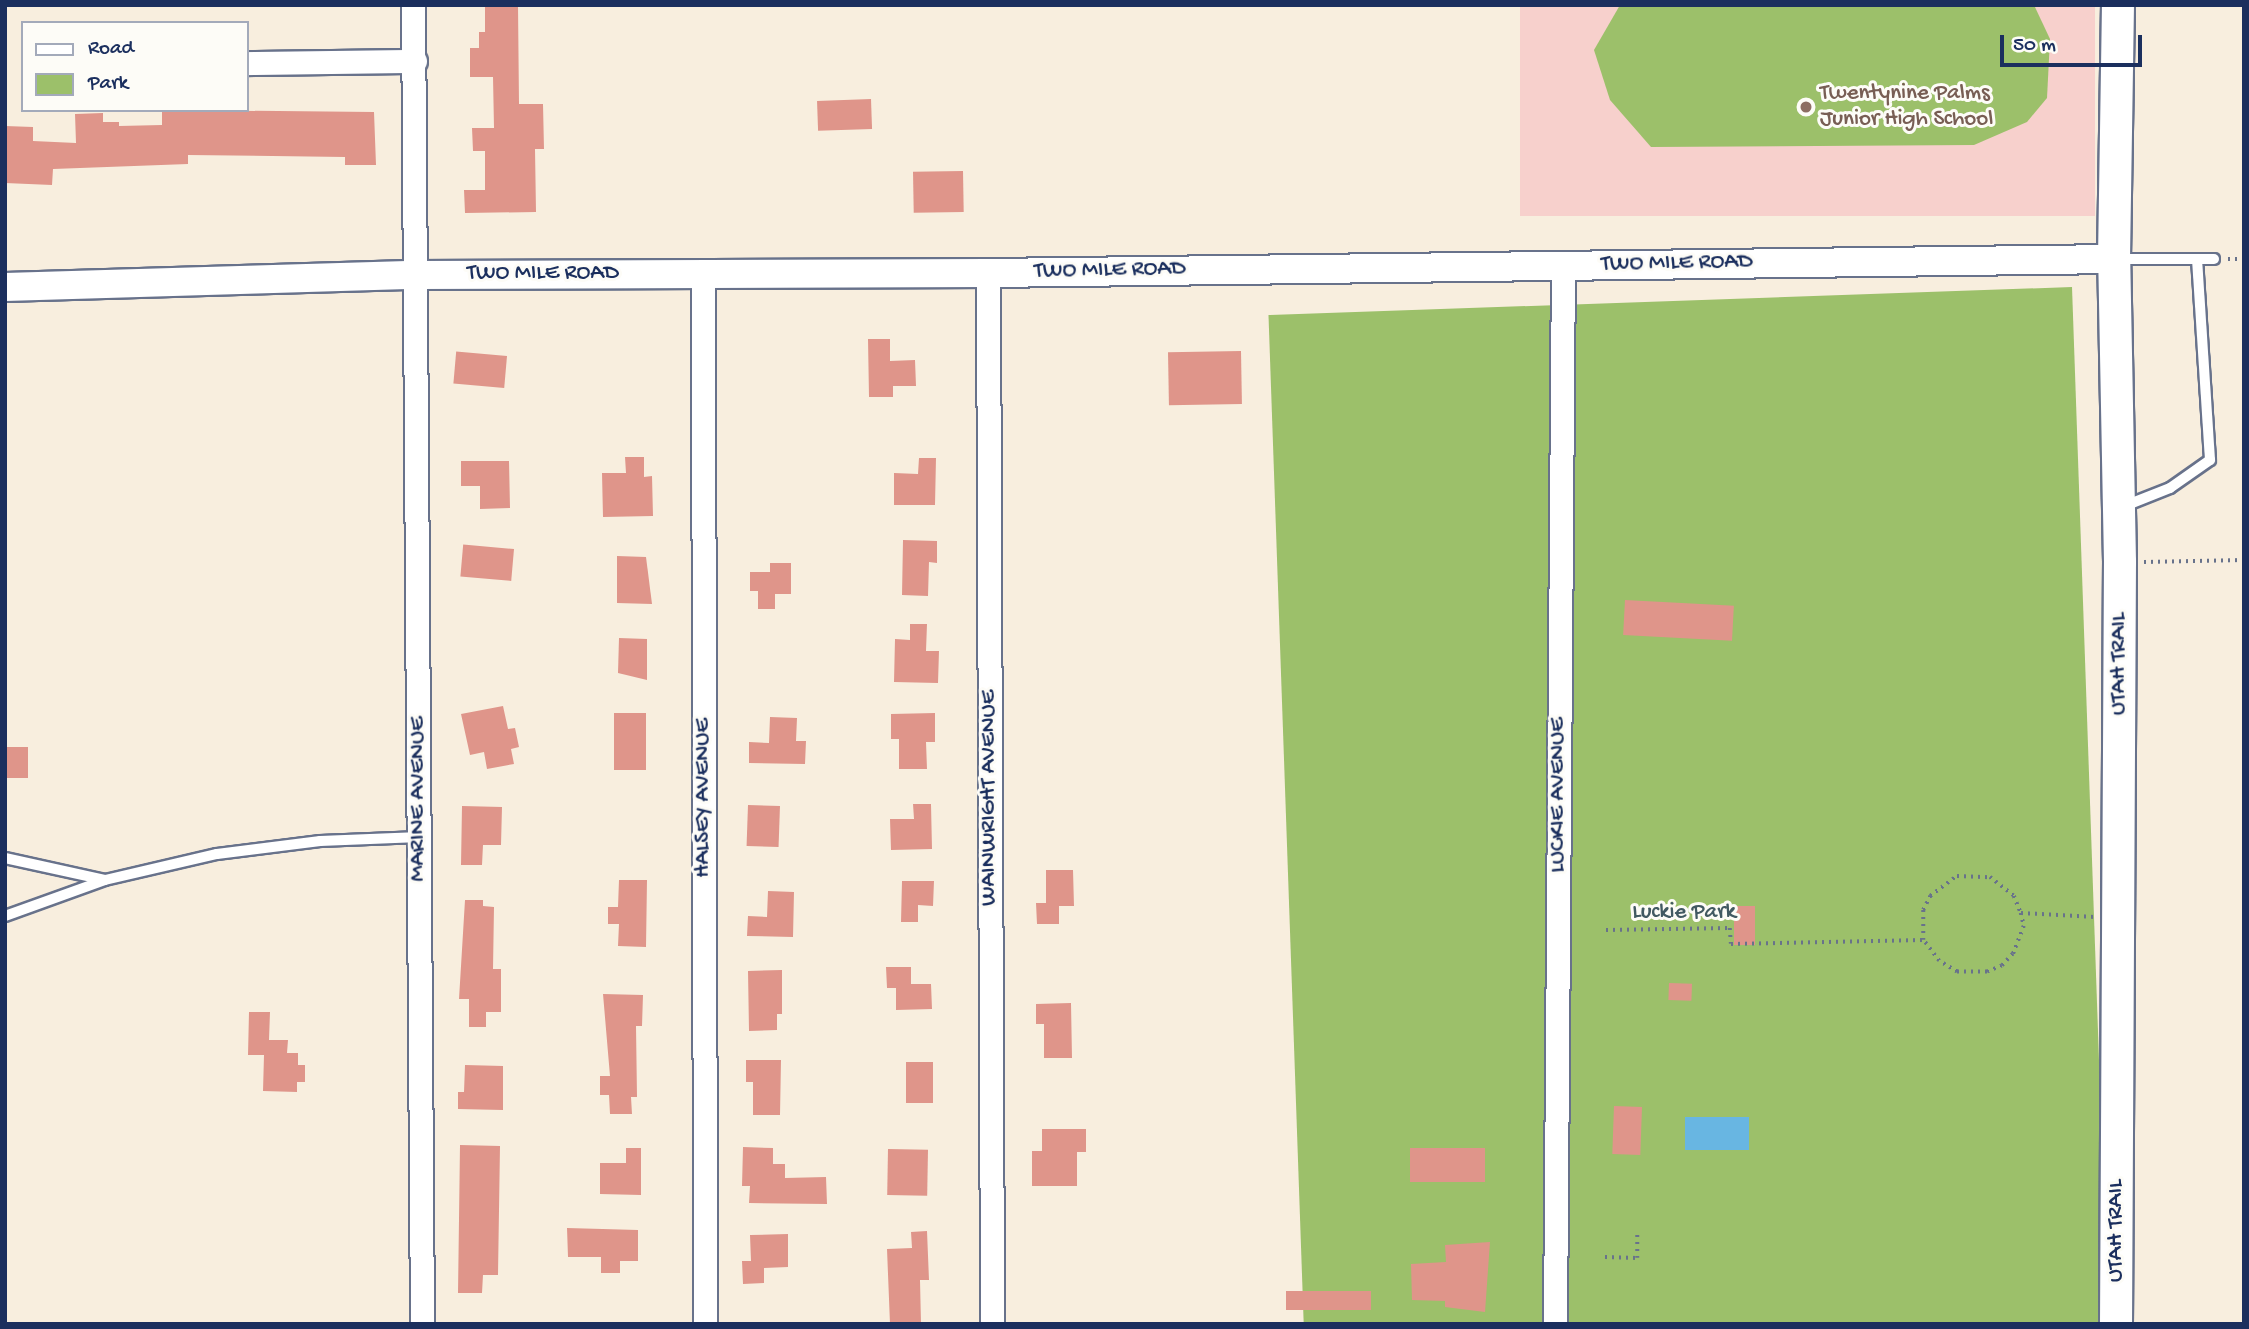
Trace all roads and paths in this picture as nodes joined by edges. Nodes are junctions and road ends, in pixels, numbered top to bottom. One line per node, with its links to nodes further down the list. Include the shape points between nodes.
1 (413, 5): 3 (street, MARINE AVENUE)
2 (2118, 5): 5 (main road, UTAH TRAIL)
3 (415, 61): 4 (street); 11 (street, MARINE AVENUE)
4 (248, 63)
5 (2114, 259): 6 (lane, TWO MILE ROAD); 8 (street, TWO MILE ROAD); 13 (main road, UTAH TRAIL)
6 (2197, 259): 7 (lane, TWO MILE ROAD); 13 (lane, via 2210,460 2170,488)
7 (2214, 259)
8 (1563, 265): 10 (street, TWO MILE ROAD); 29 (street, LUCKIE AVENUE)
9 (703, 273): 10 (street, TWO MILE ROAD); 11 (street, TWO MILE ROAD); 27 (street, HALSEY AVENUE)
10 (988, 273): 28 (street, WAINWRIGHT AVENUE)
11 (416, 275): 12 (street, TWO MILE ROAD); 16 (street, MARINE AVENUE)
12 (5, 287)
13 (2119, 508): 15 (main road, UTAH TRAIL)
14 (2244, 560): 15 (path)
15 (2120, 562): 21 (main road, UTAH TRAIL)
16 (420, 837): 18 (lane, via 320,841 217,854); 26 (street, MARINE AVENUE)
17 (5, 858): 18 (lane)
18 (105, 880): 20 (lane)
19 (2021, 913): 21 (path); 23 (path, via 2024,926 2013,954 2002,966 1987,972 1957,972 1939,961); 23 (path, via 2014,895 1996,881 1957,876 1930,896 1923,910)
20 (5, 916)
21 (2118, 918): 30 (main road, UTAH TRAIL)
22 (1606, 930): 23 (path, via 1731,928 1731,944)
23 (1923, 940)
24 (1637, 1231): 25 (path, via 1637,1258)
25 (1605, 1257)
26 (422, 1324)
27 (705, 1324)
28 (992, 1324)
29 (1555, 1324)
30 (2116, 1324)

